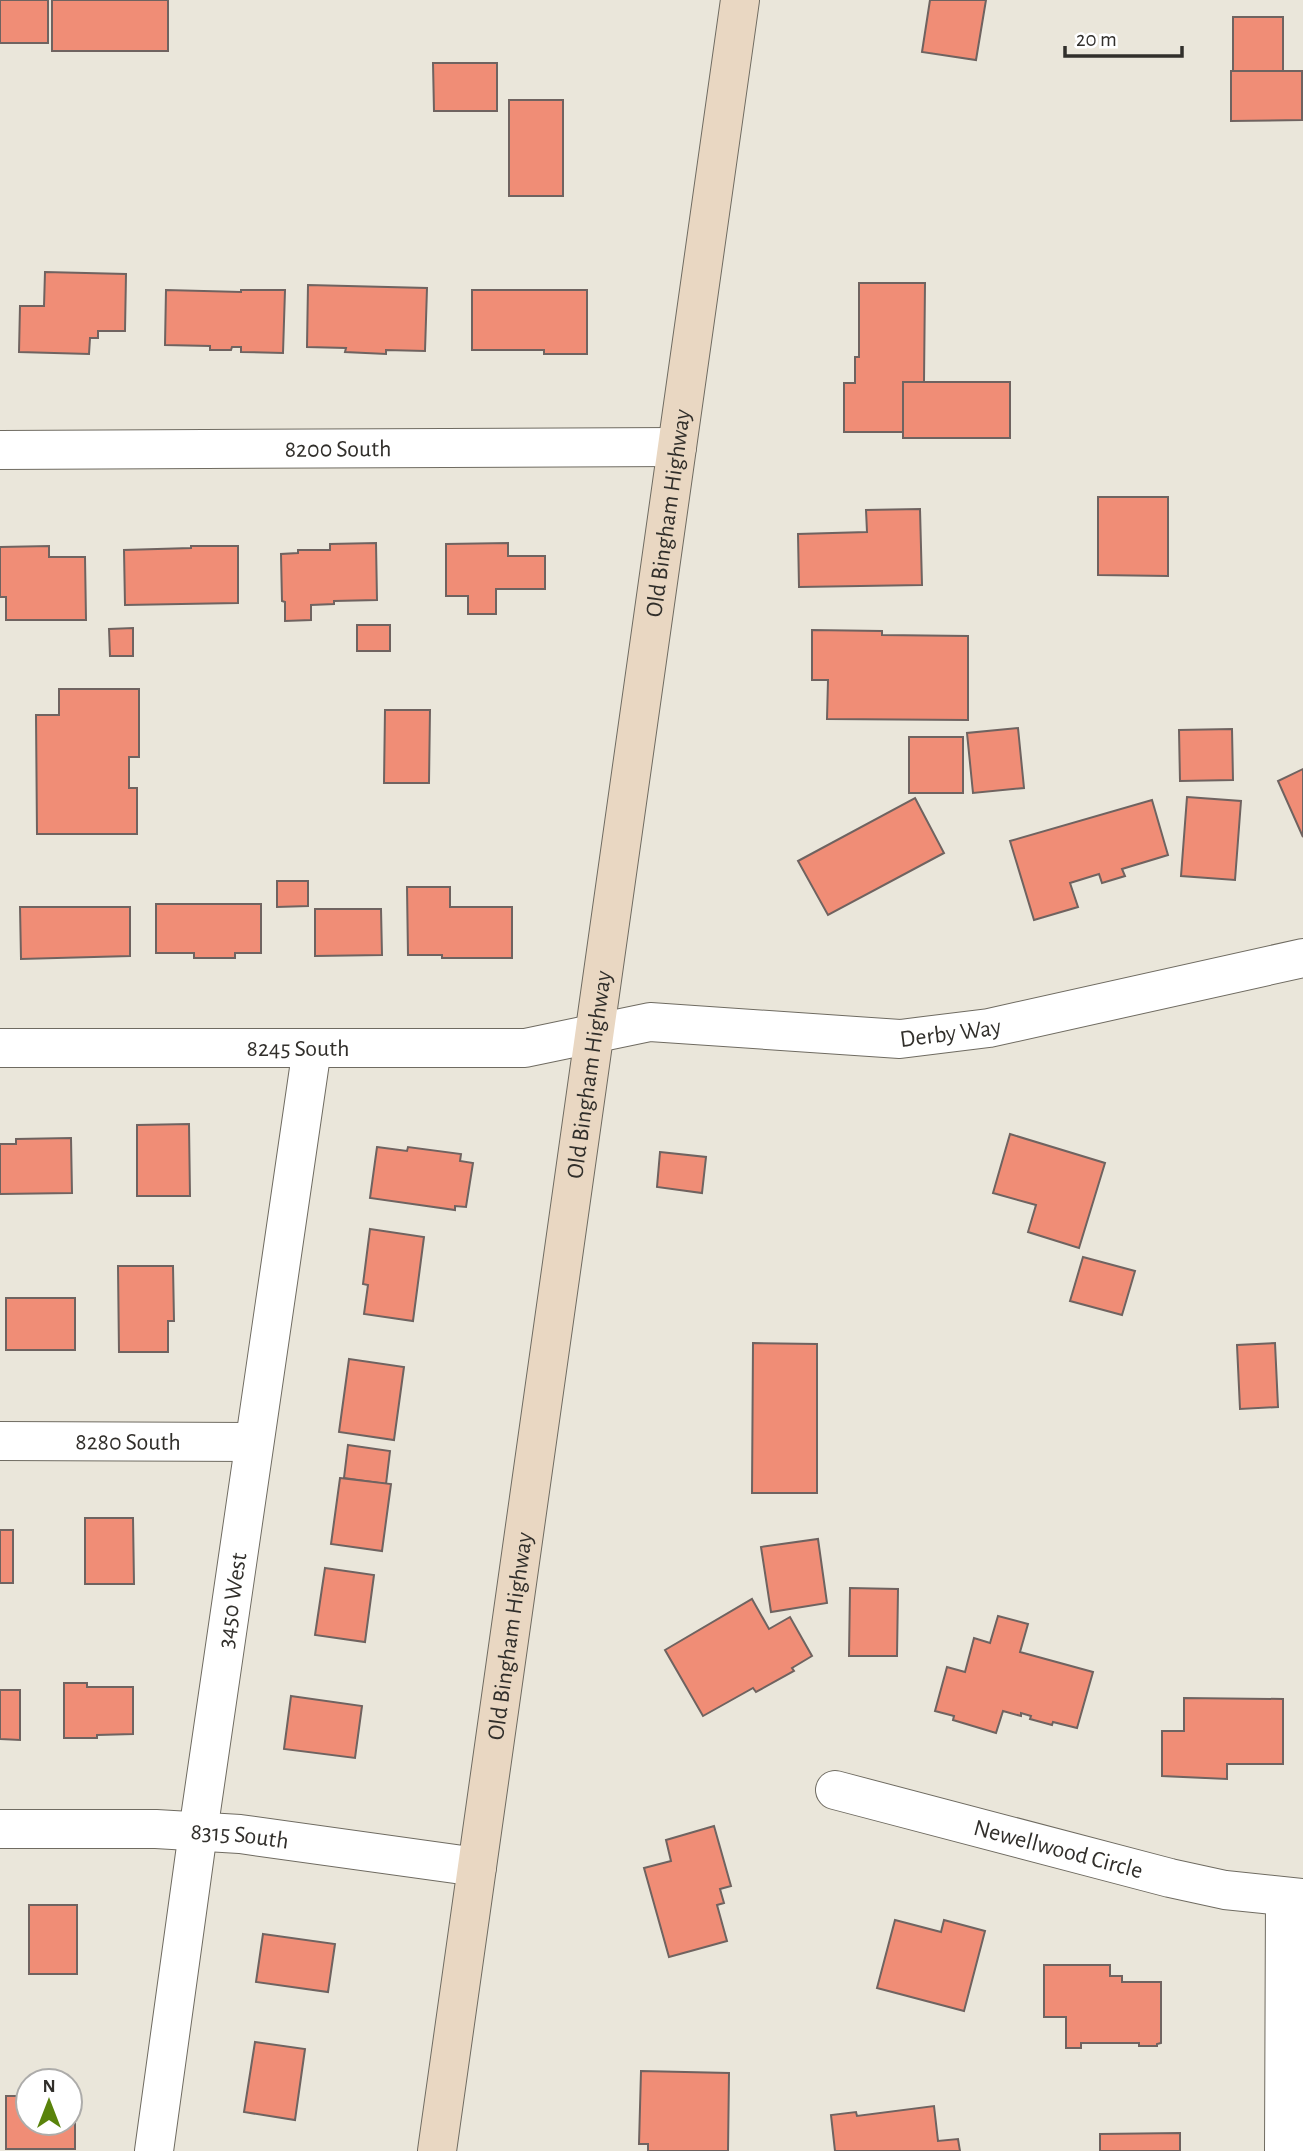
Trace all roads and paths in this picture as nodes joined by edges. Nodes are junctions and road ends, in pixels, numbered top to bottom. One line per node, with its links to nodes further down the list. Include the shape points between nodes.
1 (740, 0): 2 (street, Old Bingham Highway)
2 (677, 447): 3 (street, 8200 South); 5 (street, Old Bingham Highway)
3 (0, 450)
4 (1303, 958): 5 (street, Derby Way, via 989,1028 900,1039 650,1023)
5 (592, 1035): 7 (street, 8245 South, via 525,1048); 13 (street, Old Bingham Highway)
6 (0, 1048): 7 (street, 8245 South)
7 (312, 1048): 9 (street, 3450 West)
8 (0, 1441): 9 (street, 8280 South)
9 (254, 1442): 12 (street, 3450 West)
10 (835, 1790): 14 (street, Newellwood Circle, via 1170,1878)
11 (0, 1829): 12 (street, 8315 South)
12 (198, 1832): 13 (street, 8315 South); 15 (street, 3450 West)
13 (477, 1867): 16 (street, Old Bingham Highway)
14 (1294, 1898): 17 (street)
15 (153, 2151)
16 (436, 2151)
17 (1284, 2151)

